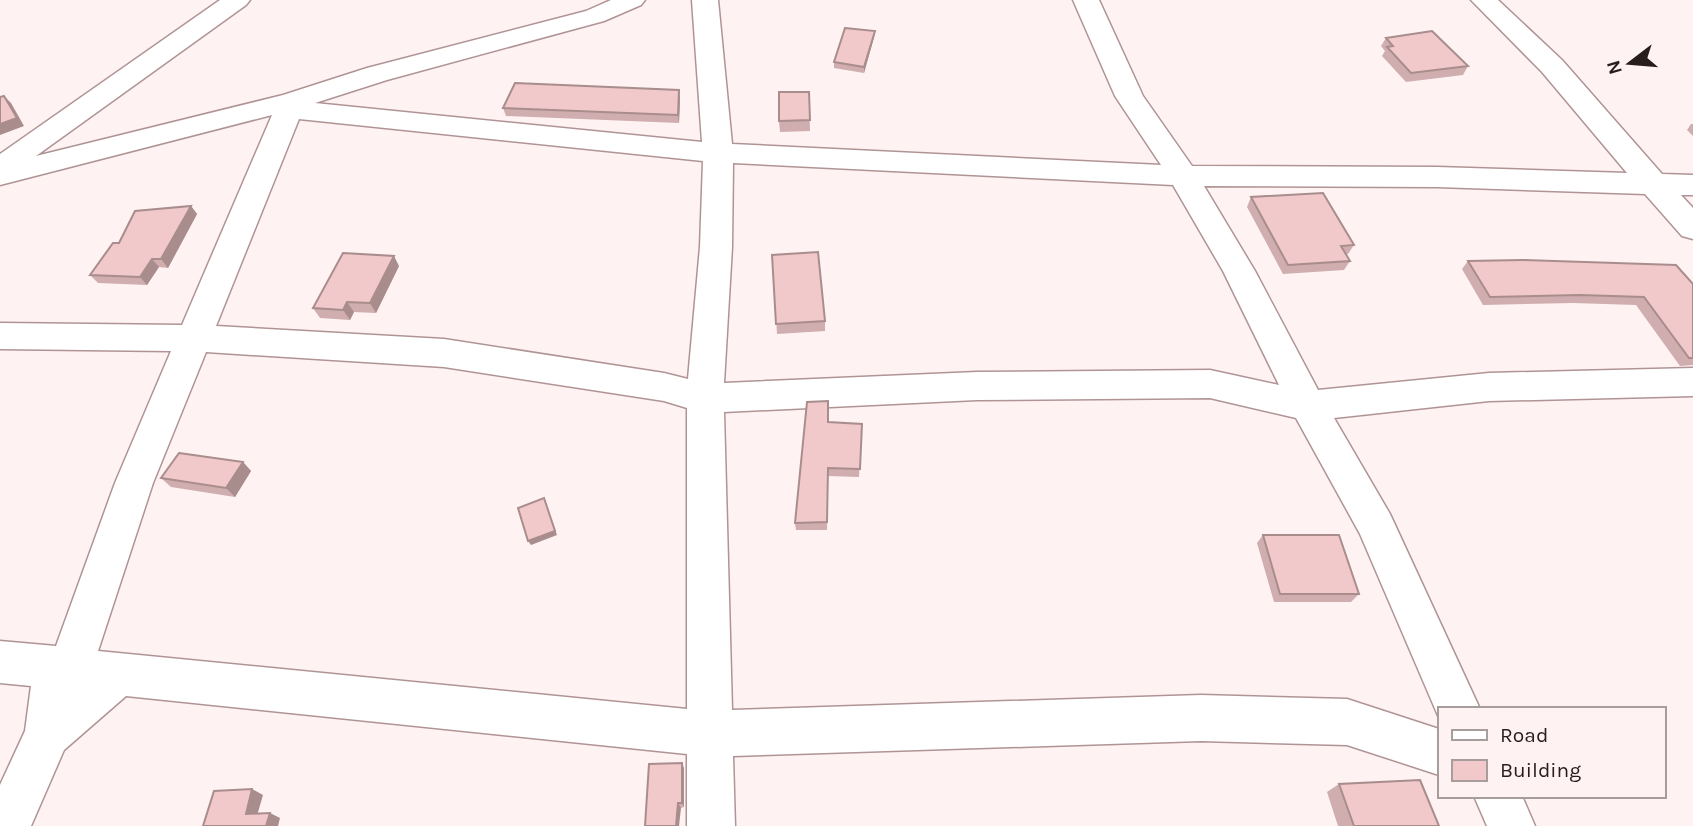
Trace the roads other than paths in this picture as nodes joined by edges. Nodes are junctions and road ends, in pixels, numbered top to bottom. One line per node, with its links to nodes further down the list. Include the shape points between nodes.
1 (237, 0): 8 (street)
2 (632, 0): 6 (street, via 595,16 377,75)
3 (705, 0): 7 (street)
4 (1086, 0): 10 (street, via 1129,96)
5 (1484, 0): 11 (street, via 1552,66)
6 (291, 105): 7 (street); 9 (street); 15 (street)
7 (718, 153): 10 (street); 17 (street)
8 (0, 169)
9 (0, 175)
10 (1182, 176): 11 (street); 18 (street, via 1239,271)
11 (1652, 184): 12 (street); 13 (street)
12 (1693, 185)
13 (1693, 228)
14 (0, 336): 15 (street)
15 (193, 338): 17 (street, via 444,353 664,387); 20 (street)
16 (1693, 382): 18 (street, via 1489,387)
17 (705, 398): 18 (street, via 977,386 1210,384); 24 (street)
18 (1308, 406): 22 (street, via 1376,526)
19 (0, 663): 20 (street)
20 (63, 667): 21 (street); 23 (street)
21 (119, 674): 23 (street); 24 (street)
22 (1457, 707)
23 (48, 734): 27 (street)
24 (711, 734): 25 (street, via 1201,718 1347,722); 28 (street)
25 (1438, 752)
26 (1498, 798): 29 (street)
27 (6, 826)
28 (711, 826)
29 (1511, 826)

